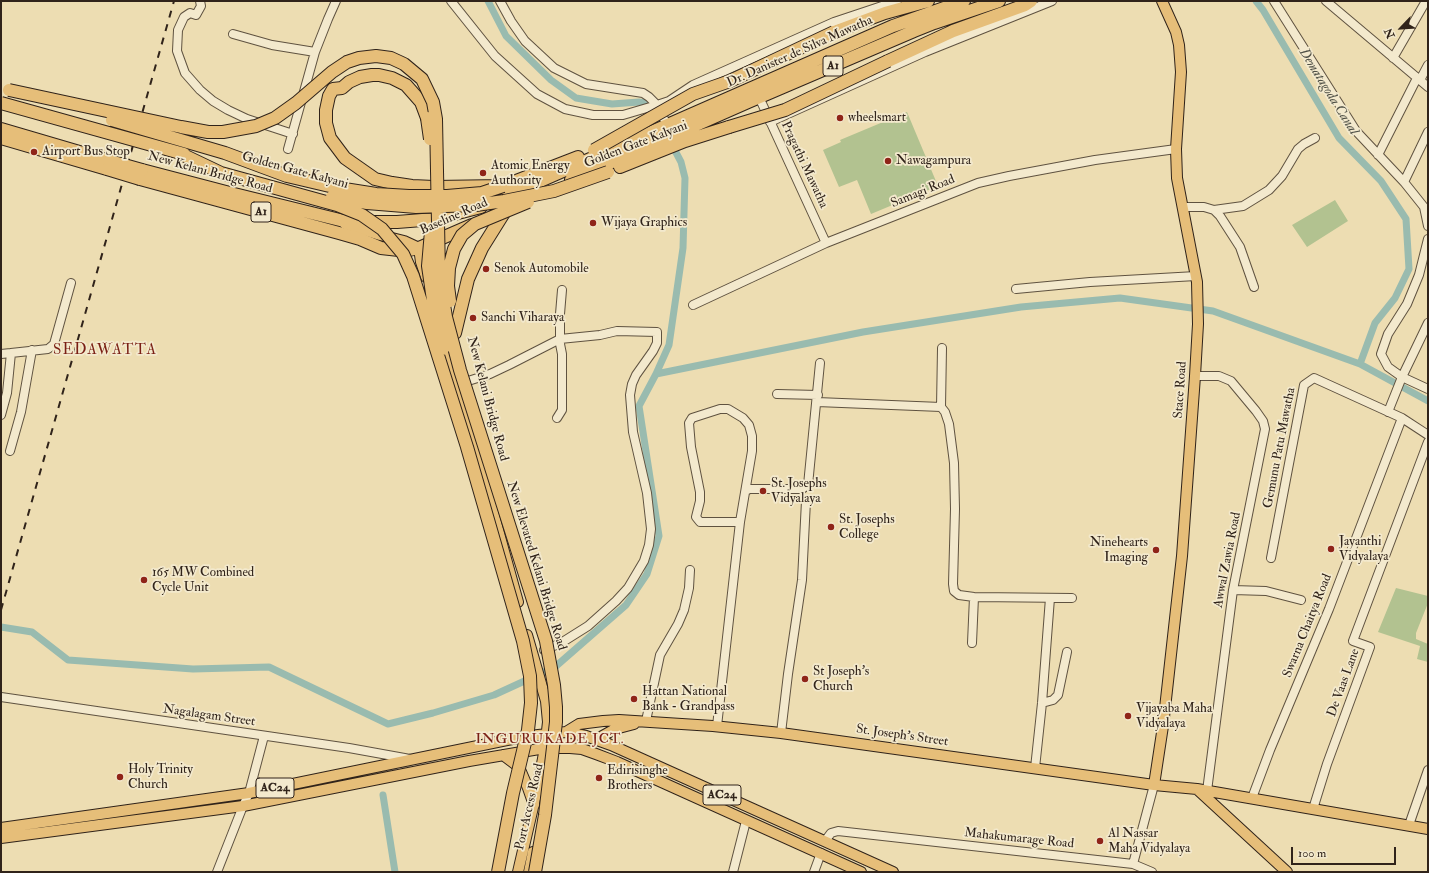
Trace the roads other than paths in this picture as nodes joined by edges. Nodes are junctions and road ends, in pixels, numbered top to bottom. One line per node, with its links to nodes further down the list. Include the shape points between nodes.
1 (200, 1): 29 (street, via 201,6 196,15 184,17 178,30 177,51 185,73 200,90 228,110)
2 (336, 1): 16 (street)
3 (451, 1): 24 (street, via 495,56 537,94 565,109 593,115 623,115)
4 (500, 1): 24 (street, via 525,41 554,68 586,84 642,93 649,97)
5 (897, 1): 24 (street, via 834,22 693,85)
6 (928, 1): 41 (highway, Golden Gate Kalyani, bridge, via 879,15 834,32 730,80 693,94 594,150)
7 (964, 1): 26 (highway, Dr. Danister de Silva Mawatha / A1, via 893,26)
8 (1000, 1): 22 (highway, Dr. Danister de Silva Mawatha / A1, via 934,23)
9 (1031, 1): 38 (highway, Golden Gate Kalyani, bridge, via 953,31 784,110 704,134)
10 (1052, 1): 25 (street, via 925,52)
11 (1162, 1): 34 (main road, Stace Road, via 1179,45 1181,72)
12 (1274, 1): 36 (street, via 1356,131)
13 (1326, 1): 17 (street)
14 (1426, 1): 17 (street)
15 (233, 34): 16 (street, via 255,41)
16 (315, 52): 29 (street)
17 (1393, 58): 19 (street)
18 (1428, 65): 19 (street)
19 (1418, 79): 20 (street); 36 (street)
20 (1428, 87)
21 (5, 89): 41 (highway, Golden Gate Kalyani, bridge, via 225,152 287,176 338,188 389,195 447,196 482,193); 83 (highway, bridge, via 181,128 223,132 256,126 275,118 332,72 352,60 383,56 404,64 417,74 426,86 435,110 439,282 455,352)
22 (759, 97): 25 (street, Pragathi Mawatha); 31 (highway, Dr. Danister de Silva Mawatha / A1, via 682,131)
23 (1, 103): 35 (highway, Golden Gate Kalyani, bridge)
24 (655, 106): 26 (street)
25 (770, 122): 51 (street, Pragathi Mawatha)
26 (668, 125): 31 (highway, Dr. Danister de Silva Mawatha / A1)
27 (1, 129): 37 (highway, New Kelani Bridge Road / A1)
28 (1428, 132): 40 (street)
29 (293, 134): 33 (street)
30 (1, 138): 37 (highway, New Kelani Bridge Road / A1)
31 (651, 138): 44 (highway, Baseline Road / A1); 46 (highway, Baseline Road / A1, via 490,204)
32 (1315, 138): 45 (street, via 1298,149 1282,176 1269,190 1243,206)
33 (288, 149)
34 (1176, 149): 43 (main road, Stace Road, via 1177,178); 51 (street, Samagi Road, via 1095,160 992,179 957,190)
35 (177, 152): 38 (highway, Golden Gate Kalyani, bridge, via 317,194 360,202 416,207 476,205 516,199 554,191); 85 (highway, bridge, via 221,173 337,205 362,215 382,229 403,254 413,276)
36 (1378, 155): 40 (street)
37 (109, 165): 39 (highway, New Kelani Bridge Road / A1, bridge)
38 (608, 172): 83 (highway, bridge, via 475,224 462,235 454,249 449,268 449,293)
39 (141, 174): 47 (highway, New Kelani Bridge Road / A1); 52 (highway, New Kelani Bridge Road / A1, via 360,239)
40 (1404, 182): 42 (street)
41 (503, 186): 85 (highway, bridge, via 458,188 434,187 426,187 419,187 375,180 344,158 330,138 326,123 329,96 333,89 342,88 353,80 365,76 385,76 406,85 417,96 424,110 429,128 431,178 431,186 431,193 431,200 431,208 431,215 431,223 431,231 431,239 428,266 437,321)
42 (1426, 203): 49 (street)
43 (1183, 207): 45 (street, via 1204,207); 54 (main road, Stace Road)
44 (507, 208): 53 (highway, Baseline Road / A1); 62 (highway, via 482,248 468,279)
45 (1214, 210): 56 (street, via 1240,247)
46 (450, 216): 48 (highway, Baseline Road / A1); 53 (main road, via 431,230)
47 (328, 218): 48 (highway, New Kelani Bridge Road / A1, via 361,223); 53 (main road)
48 (415, 221)
49 (1428, 226)
50 (1428, 239): 70 (street, via 1416,283 1407,304 1388,334 1381,354 1388,367)
51 (826, 243): 60 (street, Samagi Road)
52 (381, 248): 53 (highway, New Kelani Bridge Road / A1); 58 (main road, New Kelani Bridge Road, via 406,260)
53 (419, 248): 58 (main road, New Kelani Bridge Road); 62 (main road, New Kelani Bridge Road, via 428,260)
54 (1196, 276): 57 (street); 69 (main road, Stace Road)
55 (72, 283): 65 (street, via 54,344 48,349)
56 (1254, 287)
57 (1016, 289)
58 (431, 290): 106 (main road, New Kelani Bridge Road, via 542,686 548,711)
59 (562, 290): 63 (street)
60 (693, 305)
61 (1428, 322): 70 (street)
62 (455, 333): 72 (main road, New Kelani Bridge Road, via 457,353)
63 (560, 338): 72 (street, via 496,371); 80 (street, via 562,410); 99 (street, via 617,331 657,332 654,351 636,375 630,395 633,432 647,493 651,529 644,562 628,588 588,626)
64 (942, 348): 77 (street)
65 (32, 350): 66 (street); 86 (street, via 21,412)
66 (12, 353): 67 (street); 71 (street)
67 (1, 354)
68 (820, 363): 76 (street)
69 (1196, 376): 92 (street, Awwal Zawia Road, via 1219,376 1231,381 1263,420 1265,429); 114 (main road, Stace Road, via 1182,556)
70 (1402, 377): 74 (street); 78 (street)
71 (9, 379): 73 (street); 79 (street)
72 (465, 382): 99 (main road, New Kelani Bridge Road)
73 (1, 384)
74 (1428, 389)
75 (777, 394): 76 (street)
76 (817, 399): 77 (street); 87 (street, via 808,485 802,489)
77 (941, 407): 93 (street, via 949,424 954,463 956,509 953,587 959,595)
78 (1388, 412): 81 (street, Gemunu Patu Mawatha); 90 (street, Gemunu Patu Mawatha, via 1314,378 1304,385)
79 (1, 415)
80 (557, 418)
81 (1402, 418): 82 (street, Gemunu Patu Mawatha); 117 (street, Swarna Chaitya Road, via 1329,609)
82 (1428, 435)
83 (482, 437): 135 (highway, New Elevated Kelani Bridge Road, bridge, via 546,641 554,685 556,722)
84 (1428, 442): 121 (street, De Vaas Lane, via 1353,641 1370,647)
85 (467, 447): 132 (highway, bridge, via 523,641 530,676 528,730)
86 (10, 452)
87 (746, 490): 89 (street); 89 (street, via 752,451 752,431 746,421 724,408 692,418 689,423 689,437 700,492 696,520)
88 (806, 501): 105 (street, via 802,580)
89 (740, 522): 103 (street)
90 (1271, 558)
91 (690, 570): 102 (street, via 684,610 660,655)
92 (1233, 590): 96 (street, via 1266,591); 115 (street, Awwal Zawia Road)
93 (974, 597): 94 (street); 97 (street)
94 (1050, 598): 95 (street); 101 (street)
95 (1072, 598)
96 (1301, 600)
97 (972, 643)
98 (1066, 652): 101 (street, via 1058,695 1053,700)
99 (545, 653): 104 (main road, New Kelani Bridge Road, bridge, via 559,706)
100 (1, 697): 107 (street, Nagalagam Street)
101 (1042, 703): 112 (street)
102 (646, 721): 103 (main road, St. Joseph's Street); 104 (main road, St. Joseph's Street, via 603,720 579,724); 108 (main road, St. Joseph's Street, via 615,729)
103 (716, 726): 105 (main road, St. Joseph's Street)
104 (562, 732): 106 (main road, AC24); 108 (main road, AC24); 109 (main road, New Kelani Bridge Road)
105 (781, 733): 112 (main road, St. Joseph's Street)
106 (548, 734): 109 (main road, New Kelani Bridge Road); 111 (main road, AC24)
107 (264, 736): 111 (street, Nagalagam Street); 116 (street)
108 (597, 739): 128 (main road, AC24)
109 (550, 748): 110 (main road, AC24); 118 (main road, Port Access Road); 123 (main road, AC24, via 582,749 596,754); 134 (main road, Port Access Road, via 548,789)
110 (503, 755): 118 (main road, via 518,768); 119 (main road, AC24)
111 (414, 759): 116 (main road, AC24)
112 (1034, 768): 114 (main road, St. Joseph's Street)
113 (1428, 770): 124 (street)
114 (1154, 785): 115 (main road, St. Joseph's Street); 130 (street)
115 (1202, 790): 117 (main road, St. Joseph's Street); 141 (main road)
116 (249, 793): 119 (street); 120 (main road, AC24)
117 (1252, 798): 121 (main road, St. Joseph's Street)
118 (534, 805): 133 (main road, Port Access Road)
119 (243, 806): 122 (main road, AC24); 131 (street)
120 (145, 808): 122 (main road); 125 (main road, AC24)
121 (1313, 809): 124 (main road, St. Joseph's Street)
122 (147, 818): 127 (main road, AC24)
123 (746, 821): 129 (main road, AC24); 136 (street)
124 (1409, 825): 126 (main road, St. Joseph's Street)
125 (1, 828)
126 (1428, 828)
127 (1, 838)
128 (825, 841): 129 (main road); 130 (street, Mahakumarage Road, via 831,832 838,830); 139 (main road, AC24)
129 (820, 853): 137 (street); 138 (main road, AC24)
130 (1133, 864): 140 (street, Mahakumarage Road)
131 (217, 872)
132 (498, 872)
133 (518, 872)
134 (529, 872)
135 (535, 872)
136 (733, 872)
137 (814, 872)
138 (862, 872)
139 (893, 872)
140 (1152, 872)
141 (1287, 872)

